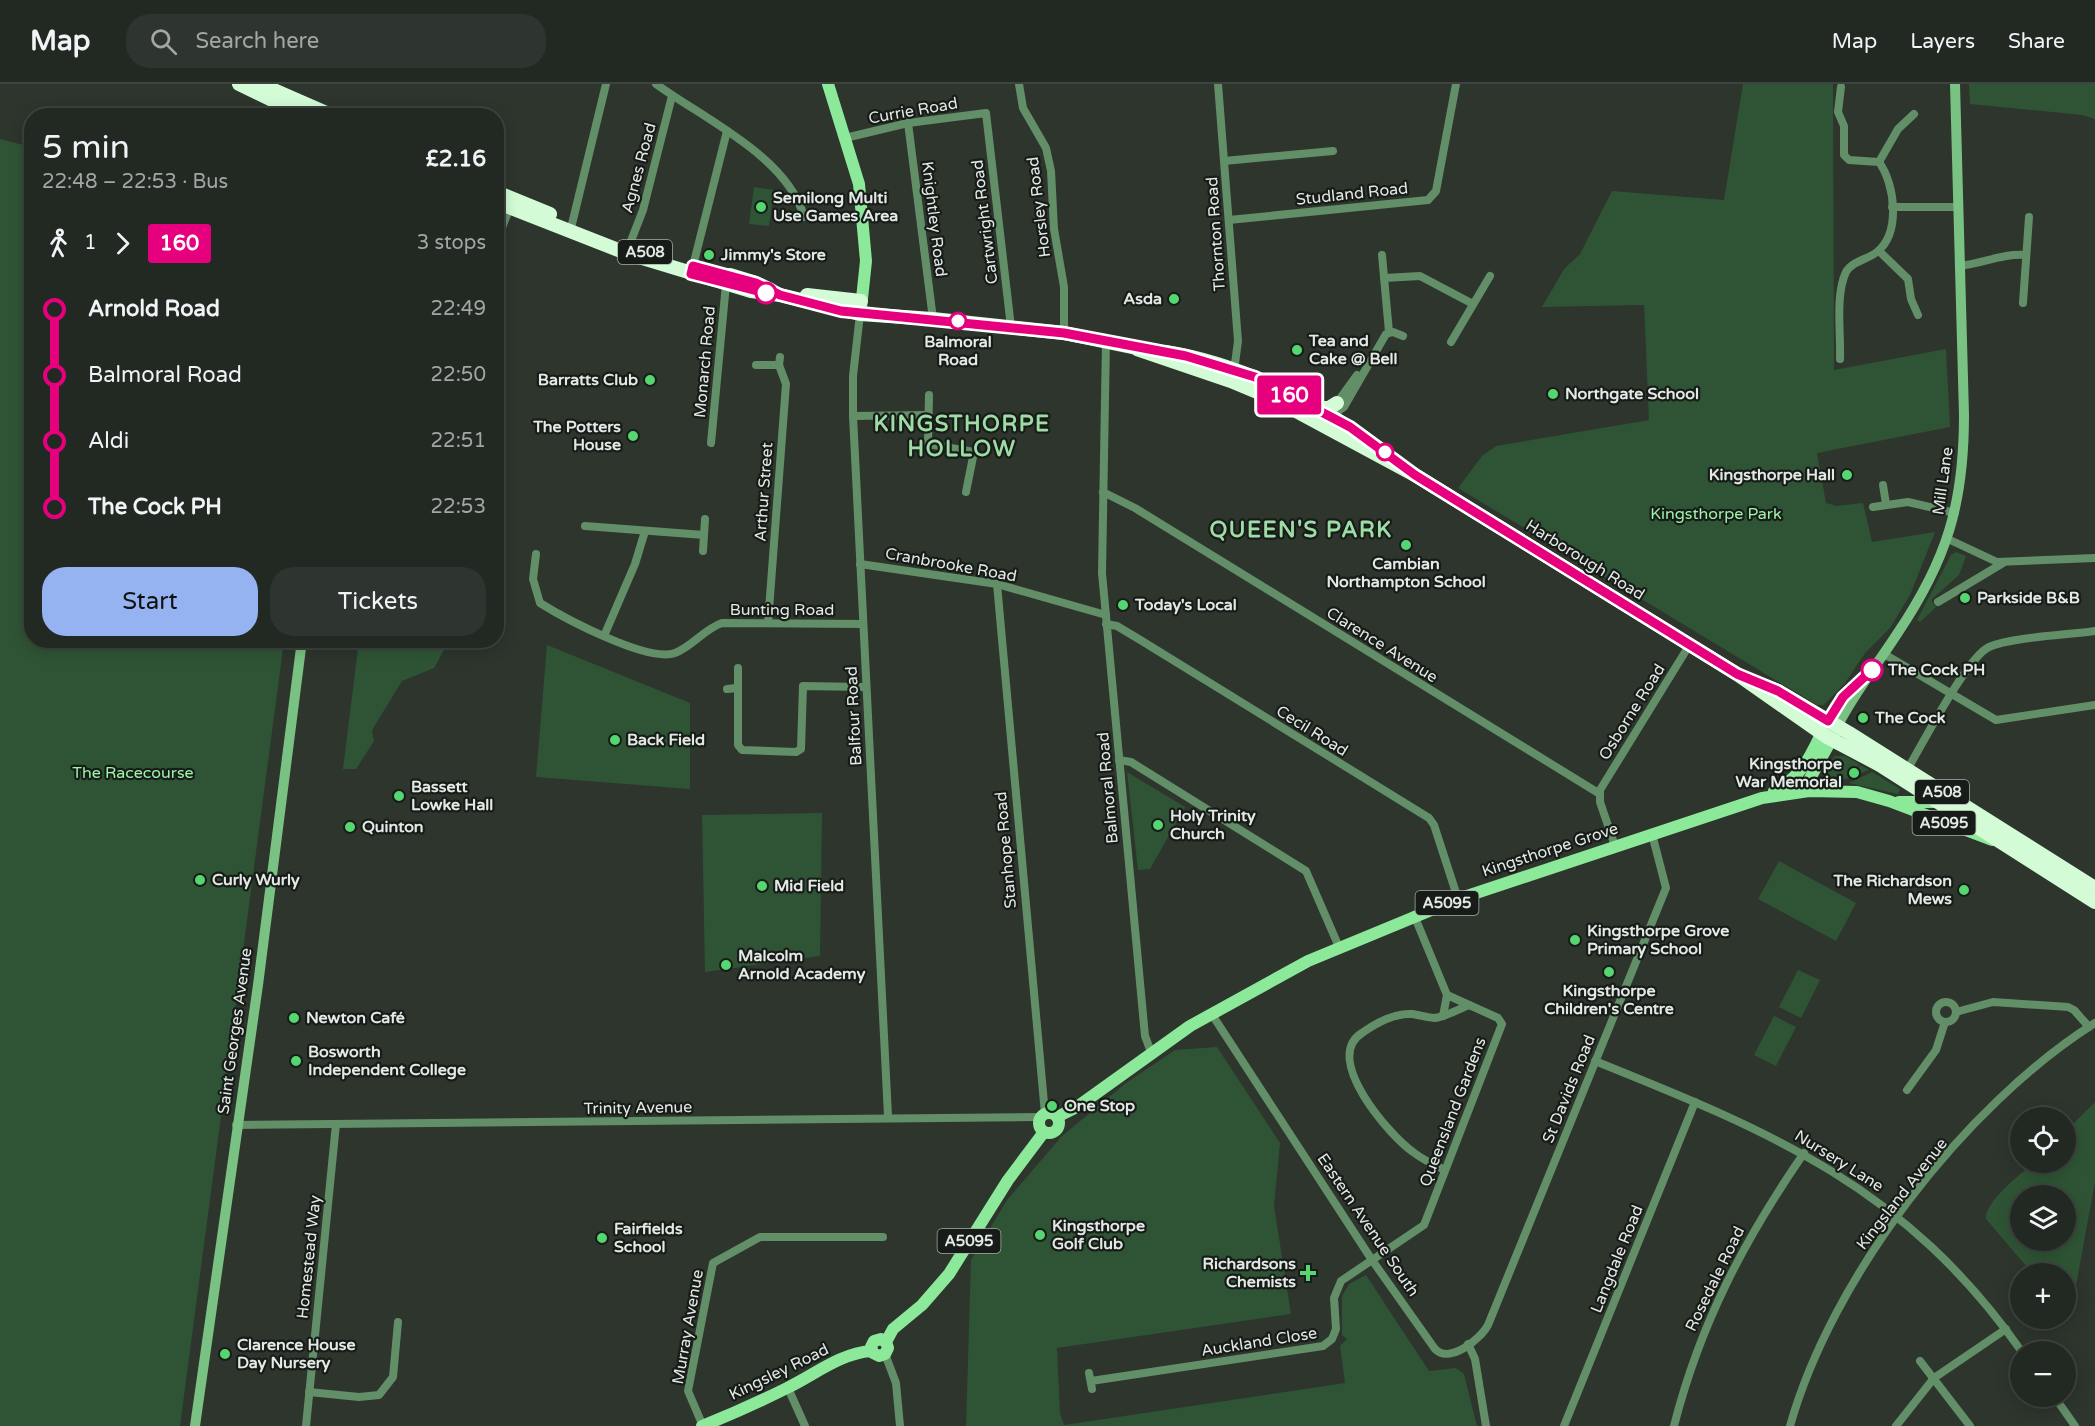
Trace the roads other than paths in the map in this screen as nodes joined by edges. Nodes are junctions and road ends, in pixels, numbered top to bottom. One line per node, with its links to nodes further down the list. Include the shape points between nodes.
1 (239, 84): 13 (highway)
2 (260, 84): 11 (highway)
3 (606, 84): 29 (street)
4 (828, 84): 19 (main road)
5 (1019, 84): 47 (street, Horsley Road, via 1023,108 1046,148 1051,171 1054,229 1064,287)
6 (1218, 84): 21 (street, Thornton Road)
7 (1456, 84): 28 (street, Studland Road, via 1436,191 1428,201)
8 (1955, 84): 25 (street, Mill Lane)
9 (659, 85): 12 (street)
10 (1841, 87): 22 (street, via 1838,111 1844,126 1844,155 1849,160)
11 (280, 88): 14 (highway)
12 (672, 96): 18 (street); 30 (street, Agnes Road, via 643,210)
13 (302, 108)
14 (305, 108)
15 (986, 113): 17 (street, Currie Road); 45 (street, Cartwright Road)
16 (1914, 114): 22 (street, via 1898,129)
17 (908, 123): 19 (street, Currie Road); 44 (street, Knightley Road)
18 (727, 131): 26 (street, via 762,154 800,202); 35 (street)
19 (845, 138): 42 (main road, via 859,184 866,261)
20 (1332, 151): 21 (street)
21 (1224, 161): 28 (street, Thornton Road)
22 (1879, 162): 24 (street, via 1888,179)
23 (504, 199): 29 (highway, A508); 35 (highway, A508, via 626,254)
24 (1892, 207): 25 (street); 31 (street, via 1890,231)
25 (1957, 207): 34 (street, Mill Lane)
26 (804, 217)
27 (2029, 217): 33 (street)
28 (1229, 220): 53 (street, Thornton Road, via 1238,341)
29 (572, 224): 30 (highway, A508)
30 (629, 246): 35 (highway, A508)
31 (1879, 251): 43 (street, via 1908,279); 51 (street, via 1847,270 1841,286)
32 (1382, 255): 37 (street)
33 (2026, 255): 34 (street); 40 (street)
34 (1959, 266): 67 (street, Mill Lane, via 1964,434)
35 (692, 270): 38 (highway, A508); 39 (highway, A508, via 756,283)
36 (1490, 276): 41 (street)
37 (1384, 278): 41 (street, via 1420,276); 46 (street)
38 (726, 284): 39 (highway, A508); 61 (street, Monarch Road)
39 (780, 295): 42 (highway, A508)
40 (2023, 303)
41 (1473, 304): 50 (street)
42 (861, 308): 44 (highway, A508); 58 (street, Balfour Road)
43 (1918, 315)
44 (933, 319): 45 (highway, A508)
45 (1011, 327): 47 (highway, A508)
46 (1389, 332): 48 (street); 55 (street)
47 (1064, 333): 49 (highway, A508)
48 (1403, 336)
49 (1106, 341): 53 (highway, A508, via 1186,356); 64 (street, Balmoral Road)
50 (1451, 342)
51 (1840, 359)
52 (756, 365): 81 (street, Arthur Street, via 779,361 786,384)
53 (1233, 375): 56 (highway, A508); 56 (highway, A508, via 1296,411)
54 (929, 395): 57 (street)
55 (1341, 405): 56 (highway); 59 (street); 60 (highway)
56 (1314, 414): 59 (highway, A508); 60 (highway, A508)
57 (928, 415): 58 (street); 63 (street, via 928,444 974,452)
58 (853, 416): 77 (street, Balfour Road)
59 (1330, 416): 60 (highway, via 1330,422)
60 (1349, 433): 85 (highway, Harborough Road / A508)
61 (711, 443)
62 (1883, 485): 65 (street)
63 (966, 492)
64 (1103, 492): 80 (street, Balmoral Road); 98 (street, Clarence Avenue)
65 (1886, 504): 66 (street); 67 (street, via 1908,502)
66 (1873, 507)
67 (1955, 513): 72 (street, Mill Lane)
68 (705, 519): 71 (street)
69 (585, 526): 70 (street)
70 (645, 531): 71 (street); 84 (street)
71 (704, 535): 73 (street)
72 (1948, 539): 76 (street); 87 (street, Mill Lane, via 1922,597)
73 (703, 551)
74 (536, 554): 84 (street, Bunting Road, via 533,579 540,603 574,624)
75 (2095, 558): 76 (street)
76 (2002, 562): 79 (street)
77 (860, 564): 78 (street, Cranbrooke Road); 82 (street, Balfour Road)
78 (997, 584): 80 (street, Cranbrooke Road); 123 (street, Stanhope Road)
79 (1938, 602)
80 (1106, 620): 95 (street, Balmoral Road); 107 (street, Cecil Road, via 1429,818)
81 (768, 623): 82 (street, Bunting Road); 84 (street, Bunting Road, via 714,625 669,654)
82 (863, 624): 89 (street, Balfour Road)
83 (2095, 631): 92 (street, via 1991,646 1976,658)
84 (604, 636)
85 (1690, 644): 94 (highway, Harborough Road / A508); 98 (street, Osborne Road)
86 (302, 648): 125 (street, Saint Georges Avenue)
87 (1886, 655): 92 (street); 94 (street, Mill Lane, via 1867,675); 94 (street, via 1844,722)
88 (738, 668): 91 (street)
89 (865, 687): 91 (street, via 803,686 801,748 796,752 742,750 738,745); 122 (street, Balfour Road)
90 (727, 688): 91 (street)
91 (737, 688)
92 (1951, 695): 93 (street, via 1995,720); 96 (street)
93 (2095, 705)
94 (1835, 726): 96 (highway, Harborough Road / A508); 97 (main road, via 1808,782); 99 (main road, A5095, via 1795,779); 101 (highway, Harborough Road / A508, via 1881,765)
95 (1119, 760): 110 (street, via 1131,762 1306,871); 118 (street, Balmoral Road, via 1145,1036)
96 (1907, 770): 102 (highway, Harborough Road / A508)
97 (1797, 792): 99 (main road, Kingsthorpe Grove / A5095); 100 (main road, Kingsthorpe Grove / A5095, via 1846,791)
98 (1599, 794): 105 (street)
99 (1762, 798): 103 (main road, Kingsthorpe Grove / A5095)
100 (1889, 801): 101 (main road, Kingsthorpe Grove / A5095); 104 (main road, Kingsthorpe Grove / A5095)
101 (1939, 802): 102 (main road, Kingsthorpe Grove / A5095); 104 (highway, Harborough Road / A508)
102 (1961, 804): 106 (highway, Harborough Road / A508)
103 (1652, 834): 105 (main road, Kingsthorpe Grove / A5095); 119 (street, St Davids Road, via 1666,888)
104 (2000, 843): 108 (highway, Harborough Road / A508)
105 (1615, 846): 107 (main road, Kingsthorpe Grove / A5095)
106 (2095, 888)
107 (1458, 899): 109 (main road, Kingsthorpe Grove / A5095)
108 (2095, 902)
109 (1414, 915): 110 (main road, Kingsthorpe Grove / A5095); 111 (street)
110 (1339, 947): 114 (main road, Kingsthorpe Grove / A5095)
111 (1447, 995): 112 (street, Queensland Gardens); 115 (street)
112 (1469, 1005): 115 (street); 128 (street, Queensland Gardens, via 1498,1018 1502,1024)
113 (1956, 1012): 116 (street, via 1952,1021); 116 (street, via 1951,1004 1939,1005 1937,1017); 117 (street, via 1993,1002 2068,1007)
114 (1211, 1013): 118 (main road, Kingsthorpe Grove / A5095); 131 (street, Eastern Avenue South)
115 (1443, 1016): 128 (street, via 1390,1017 1359,1034 1347,1058 1353,1077 1389,1129 1412,1152)
116 (1946, 1022): 120 (street, via 1936,1050)
117 (2092, 1025): 129 (street, Kingsland Avenue, via 2053,1053 1990,1109)
118 (1151, 1052): 123 (main road, Kingsthorpe Grove / A5095, via 1077,1107)
119 (1595, 1061): 121 (street, Nursery Lane); 135 (street, St Davids Road, via 1488,1326)
120 (1906, 1090)
121 (1695, 1102): 127 (street, Nursery Lane); 149 (street, Langdale Road)
122 (888, 1116): 123 (street, Trinity Avenue); 124 (street, Trinity Avenue)
123 (1047, 1116): 126 (main road, via 1039,1125); 126 (main road, Kingsthorpe Grove, via 1057,1129)
124 (336, 1124): 125 (street, Trinity Avenue); 141 (street, Homestead Way)
125 (236, 1125): 143 (street, Saint Georges Avenue)
126 (1044, 1132): 136 (main road, Kingsley Road / A5095, via 948,1274 922,1305 894,1329)
127 (1804, 1153): 129 (street, Nursery Lane); 150 (street, Rosedale Road, via 1758,1222 1723,1287 1696,1352)
128 (1445, 1170): 131 (street, Queensland Gardens, via 1424,1225)
129 (1899, 1216): 133 (street, Nursery Lane, via 1972,1288); 151 (street, Kingsland Avenue, via 1831,1323 1803,1384)
130 (883, 1237): 145 (street, Murray Avenue, via 760,1237 713,1263 688,1391)
131 (1372, 1260): 135 (street, Eastern Avenue South, via 1438,1353 1449,1355); 139 (street, Auckland Close, via 1339,1284 1334,1298 1336,1329 1323,1346)
132 (396, 1326): 141 (street, via 393,1377 379,1395)
133 (2006, 1329): 134 (street, Nursery Lane); 138 (street)
134 (2014, 1341)
135 (1468, 1344): 148 (street, via 1476,1362)
136 (885, 1348): 140 (main road, Kingsley Road / A5095, via 876,1340 872,1351 839,1360); 147 (street, via 896,1383)
137 (1920, 1361): 138 (street)
138 (1934, 1378): 152 (street); 153 (street)
139 (1091, 1381)
140 (788, 1388): 145 (main road, Kingsley Road / A5095); 146 (street)
141 (309, 1392): 144 (street, Homestead Way)
142 (2062, 1407): 154 (street)
143 (195, 1426)
144 (306, 1426)
145 (702, 1426)
146 (805, 1426)
147 (900, 1426)
148 (1486, 1426)
149 (1564, 1426)
150 (1674, 1426)
151 (1790, 1426)
152 (1896, 1426)
153 (1971, 1426)
154 (2075, 1426)

